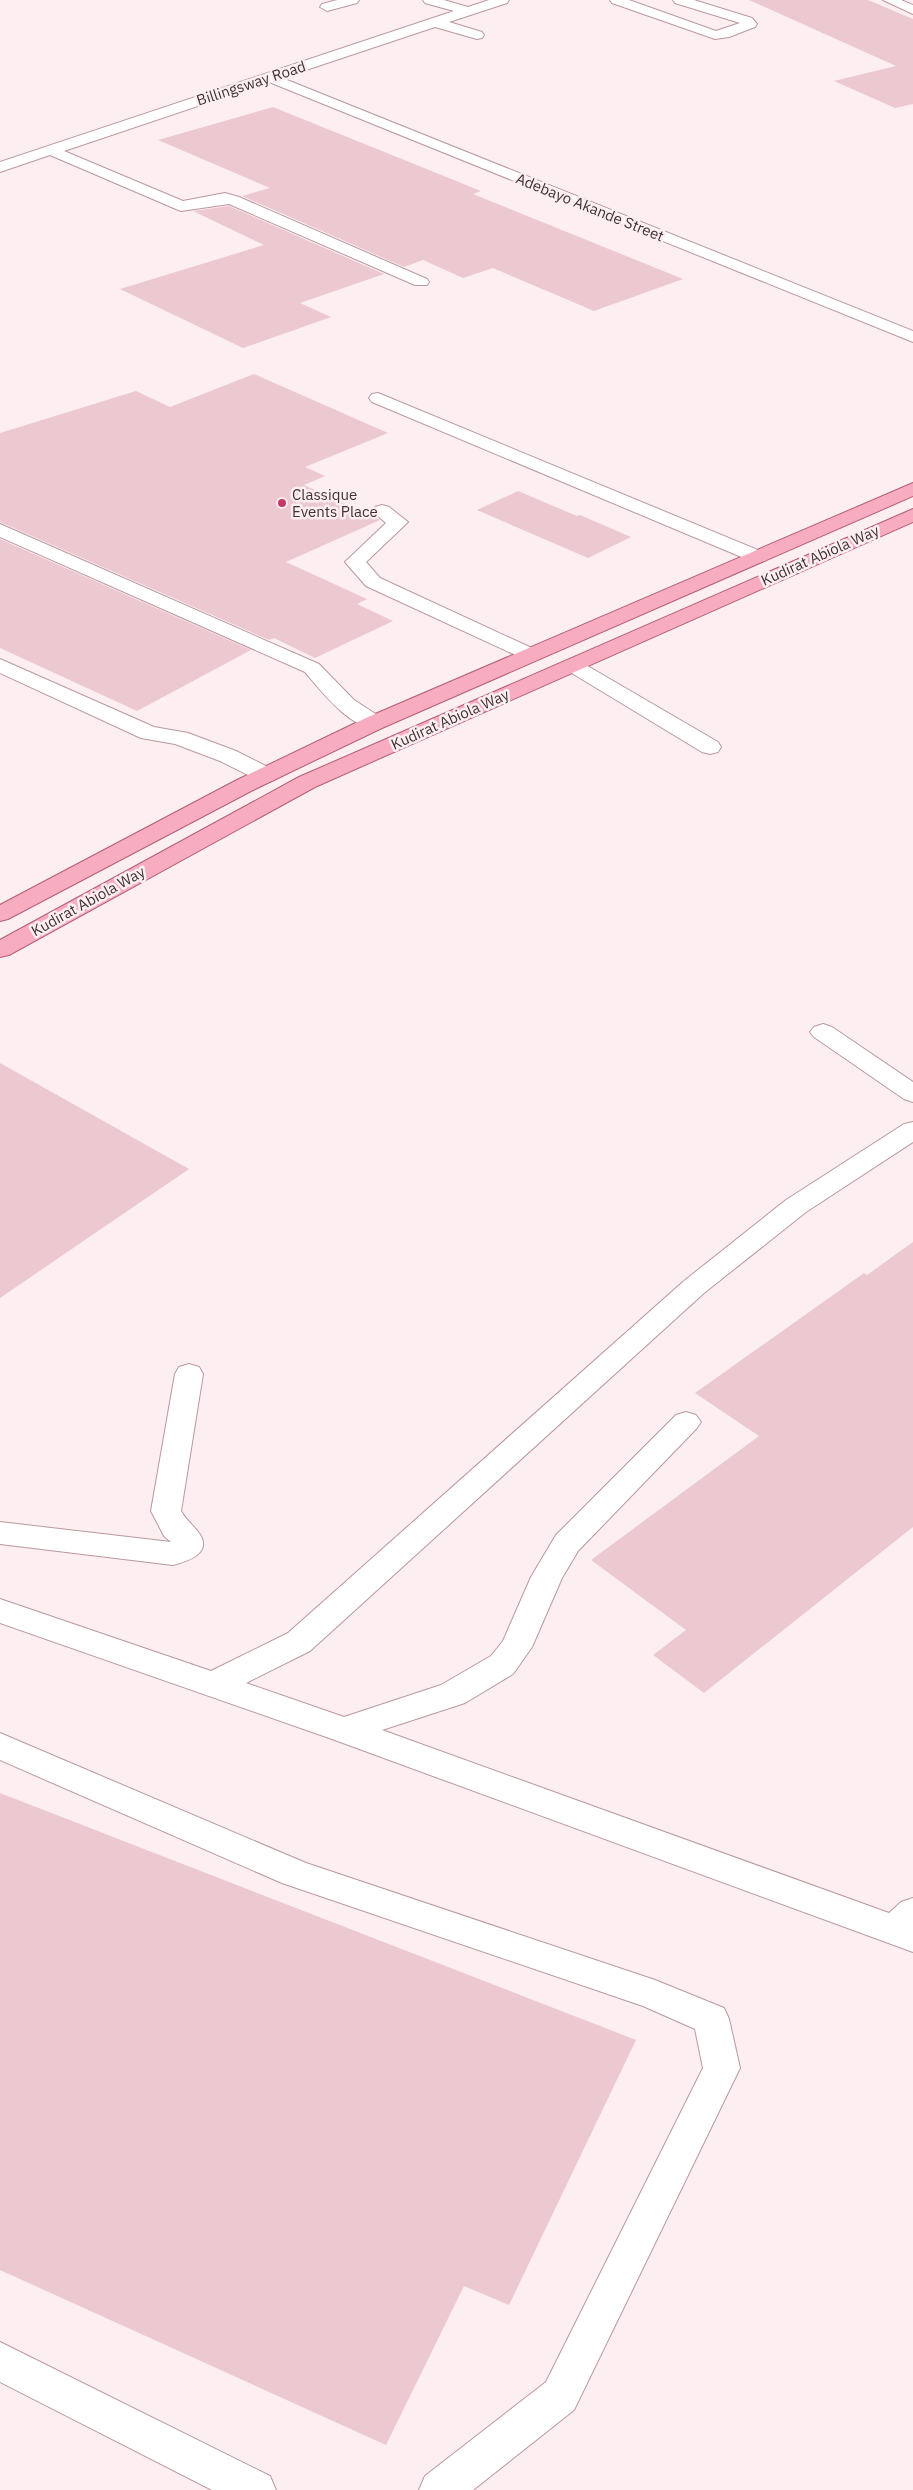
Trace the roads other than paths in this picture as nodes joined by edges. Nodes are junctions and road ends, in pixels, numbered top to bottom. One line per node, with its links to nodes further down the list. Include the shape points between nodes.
1 (352, 0): 7 (street)
2 (430, 0): 9 (street)
3 (618, 0): 4 (street, via 715,35 750,24)
4 (680, 0)
5 (890, 0): 8 (street)
6 (490, 1): 9 (street, Billingsway Road)
7 (327, 7)
8 (913, 10)
9 (467, 11): 10 (street, Billingsway Road)
10 (434, 22): 11 (street); 12 (street, Billingsway Road)
11 (477, 35)
12 (268, 77): 13 (street, Billingsway Road); 16 (street, Adebayo Akande Street)
13 (50, 150): 14 (street, Billingsway Road); 15 (street, via 181,206 226,198 234,200)
14 (0, 167)
15 (421, 282)
16 (913, 337)
17 (378, 398): 22 (street)
18 (913, 489): 22 (main road, Kudirat Abiola Way)
19 (382, 512): 23 (street, via 398,522 355,562 373,582)
20 (913, 515): 25 (main road, Kudirat Abiola Way)
21 (0, 530): 26 (street, via 312,668 346,705)
22 (758, 557): 23 (main road, Kudirat Abiola Way)
23 (529, 654): 26 (main road, Kudirat Abiola Way)
24 (0, 665): 28 (street, via 149,733 180,738)
25 (572, 665): 27 (street); 30 (main road, Kudirat Abiola Way, via 307,782)
26 (374, 723): 28 (main road, Kudirat Abiola Way)
27 (710, 747)
28 (266, 775): 29 (main road, Kudirat Abiola Way)
29 (0, 914)
30 (0, 950)
31 (823, 1032): 32 (street)
32 (913, 1094)
33 (913, 1130): 38 (street, via 796,1206 694,1287 300,1642)
34 (189, 1374): 36 (street, via 166,1511 175,1528 187,1539 187,1548 173,1554)
35 (686, 1422): 39 (street, via 567,1543 547,1576 516,1647 502,1665 453,1694)
36 (0, 1532)
37 (0, 1611): 38 (street)
38 (215, 1684): 39 (street)
39 (344, 1730): 41 (street)
40 (0, 1746): 44 (street, via 294,1873 654,1995 711,2019 722,2068 560,2396)
41 (907, 1926)
42 (0, 2361): 43 (street)
43 (255, 2490)
44 (440, 2490)

